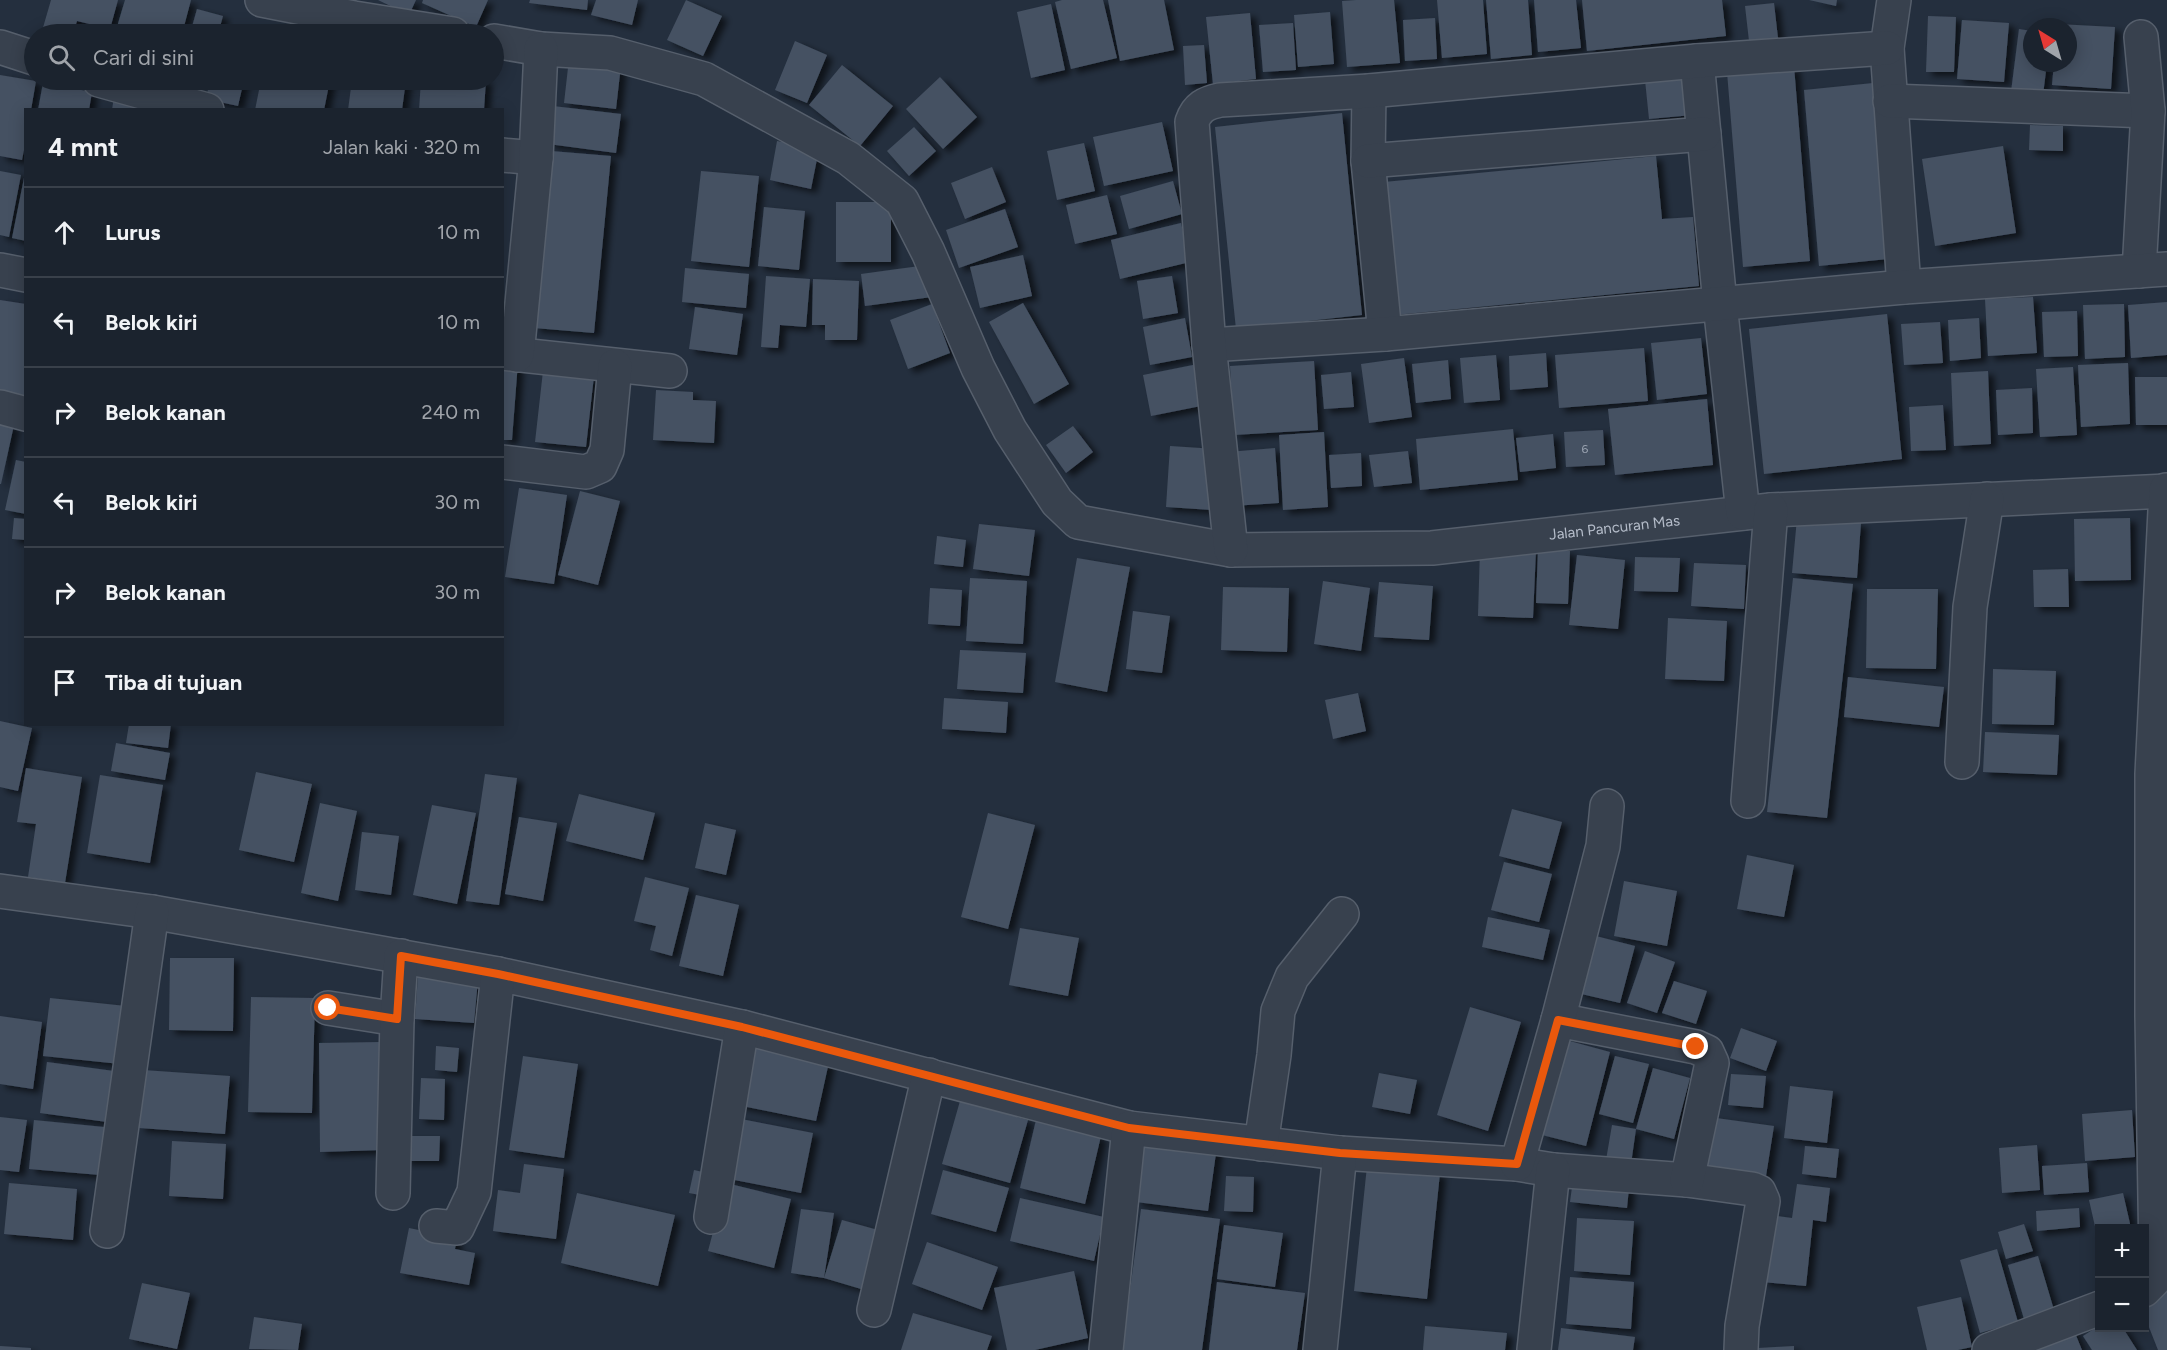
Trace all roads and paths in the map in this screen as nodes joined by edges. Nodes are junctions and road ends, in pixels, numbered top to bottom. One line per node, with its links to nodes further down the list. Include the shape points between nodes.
1 (262, 0): 3 (street)
2 (1894, 0): 7 (street)
3 (391, 24)
4 (2141, 37): 15 (street)
5 (504, 43): 8 (street)
6 (0, 47): 9 (street)
7 (1887, 48): 10 (street); 13 (street)
8 (541, 49): 18 (street); 36 (street, Jalan Pancuran Mas, via 610,53 704,79 848,158 902,201 1010,430 1066,512 1078,522)
9 (24, 55)
10 (1697, 61): 12 (street); 16 (street)
11 (109, 91): 14 (street)
12 (1369, 91): 19 (street); 26 (street, via 1220,100 1201,106 1195,113 1192,122)
13 (1890, 101): 15 (street); 23 (street)
14 (197, 108)
15 (2148, 111): 21 (street)
16 (1704, 134): 19 (street); 24 (street)
17 (504, 155): 18 (street)
18 (536, 158): 27 (street)
19 (1368, 161): 25 (street)
20 (0, 270): 22 (street)
21 (2153, 270): 23 (street)
22 (24, 275)
23 (1904, 287): 24 (street)
24 (1720, 304): 25 (street); 35 (street)
25 (1384, 334): 26 (street)
26 (1209, 345): 36 (street)
27 (510, 354): 28 (street)
28 (615, 366): 29 (street); 32 (street, via 607,450 600,466 586,472)
29 (670, 371)
30 (0, 407): 31 (street)
31 (24, 413)
32 (504, 462)
33 (2166, 490): 34 (street, Jalan Pancuran Mas); 46 (street, via 2152,774)
34 (1987, 499): 35 (street, Jalan Pancuran Mas); 37 (street, via 1970,607)
35 (1757, 512): 36 (street, Jalan Pancuran Mas, via 1432,548); 38 (street)
36 (1231, 550)
37 (1962, 762)
38 (1748, 801)
39 (1607, 806): 48 (street, via 1603,846)
40 (0, 891): 41 (street)
41 (152, 912): 43 (street); 60 (street)
42 (1342, 914): 52 (street, via 1292,977 1278,1011)
43 (401, 956): 44 (street); 47 (street)
44 (498, 974): 49 (street); 59 (street, via 474,1192 457,1228)
45 (328, 1008): 47 (street)
46 (2160, 1017): 61 (street, via 2156,1260 2154,1280)
47 (397, 1019): 57 (street)
48 (1558, 1020): 54 (street); 56 (street, via 1707,1052 1712,1063)
49 (742, 1027): 50 (street); 58 (street)
50 (929, 1075): 51 (street); 62 (street)
51 (1129, 1128): 52 (street); 64 (street)
52 (1261, 1144): 53 (street)
53 (1340, 1153): 54 (street); 65 (street)
54 (1517, 1164): 55 (street)
55 (1552, 1170): 56 (street); 66 (street)
56 (1687, 1180): 67 (street, via 1752,1189 1763,1200)
57 (393, 1193)
58 (711, 1217)
59 (436, 1226)
60 (107, 1231)
61 (2149, 1286)
62 (874, 1310)
63 (2095, 1310): 68 (street)
64 (1106, 1350)
65 (1320, 1350)
66 (1534, 1350)
67 (1741, 1350)
68 (1989, 1350)

